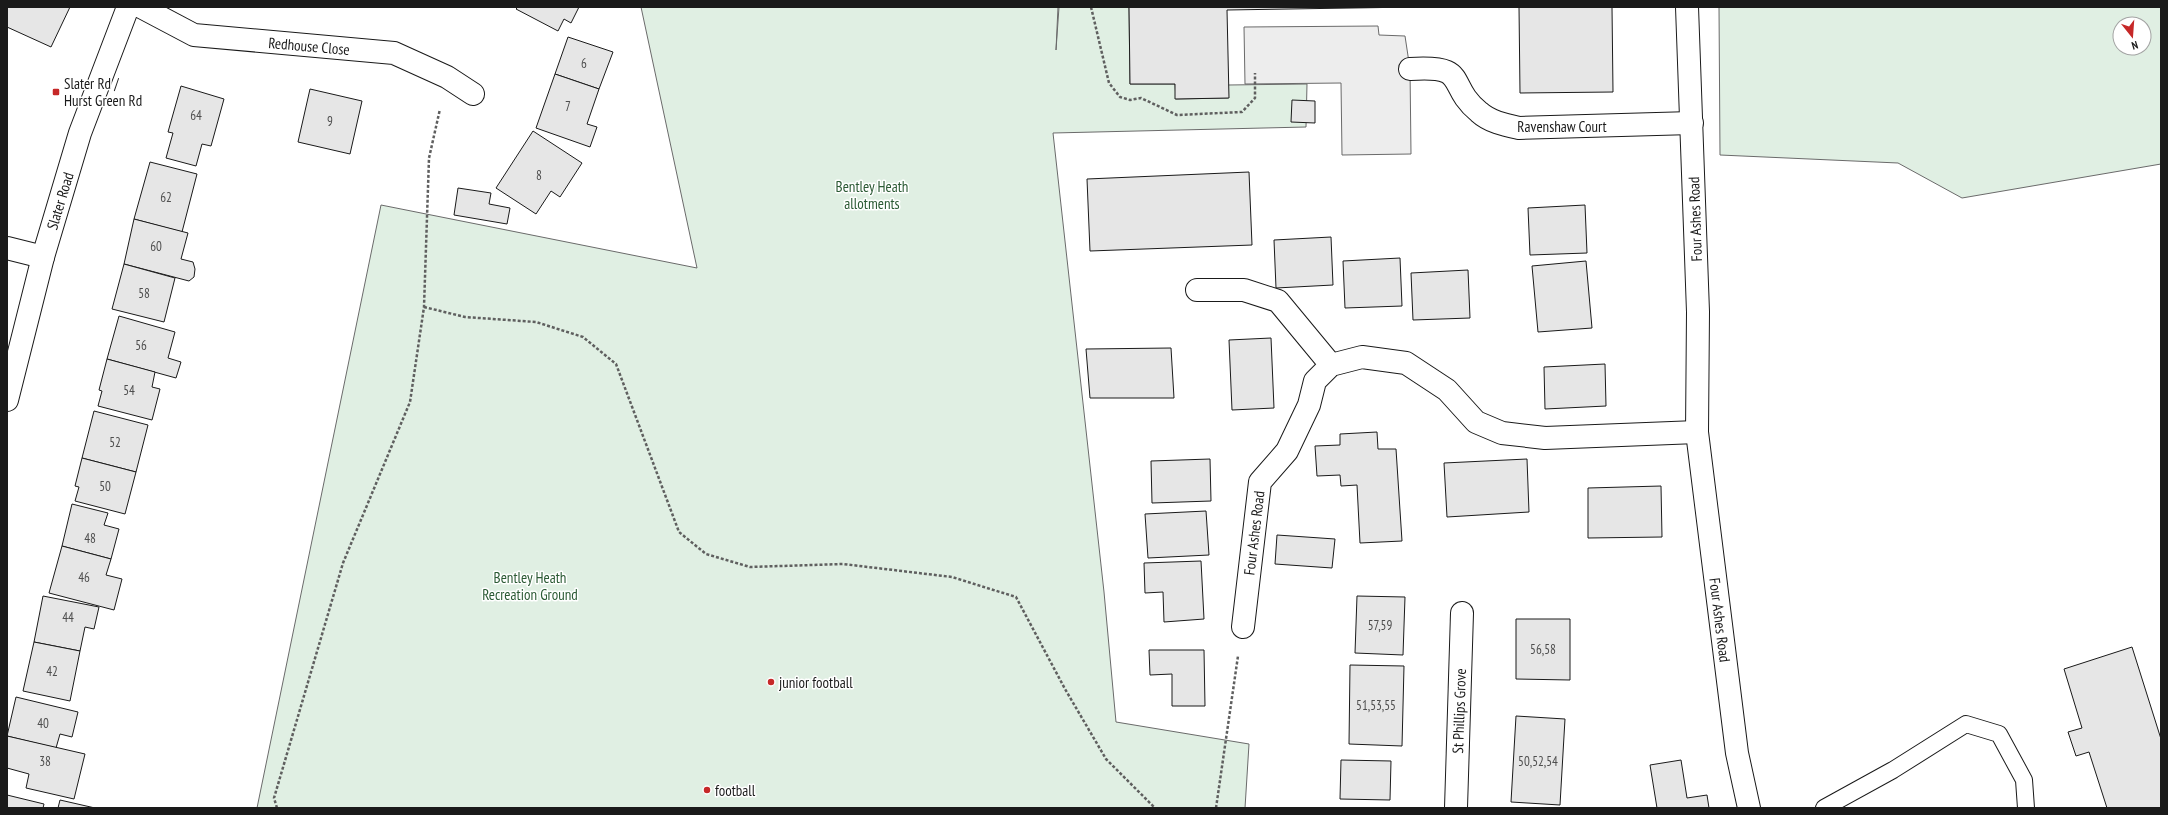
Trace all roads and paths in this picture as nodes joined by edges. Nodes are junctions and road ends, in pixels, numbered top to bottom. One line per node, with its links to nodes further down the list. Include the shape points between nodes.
1 (128, 7): 11 (street, Slater Road, via 80,133)
2 (141, 7): 7 (street, Redhouse Close, via 194,35 394,53)
3 (1091, 7): 6 (path, via 1109,83 1120,97 1130,100 1141,98 1177,115 1242,112 1255,98)
4 (1687, 7): 9 (street, Four Ashes Road)
5 (1410, 69): 9 (street, Ravenshaw Court, via 1445,70 1457,81 1477,111 1492,121 1519,128)
6 (1255, 73)
7 (447, 77): 8 (street, Redhouse Close); 13 (path, via 429,158)
8 (474, 94)
9 (1692, 123): 16 (street, Four Ashes Road, via 1698,312)
10 (7, 248): 11 (street)
11 (43, 257): 15 (street, Slater Road)
12 (1197, 290): 14 (street, via 1244,290 1278,301)
13 (424, 307): 19 (path, via 410,402 343,563 274,798); 20 (path, via 465,317 536,322 583,337 616,364 679,532 706,554 750,567 843,564 952,577 1016,597 1106,759)
14 (1331, 366): 16 (street, Four Ashes Road, via 1362,357 1406,363 1447,390 1476,422 1502,433 1545,438); 18 (street, Four Ashes Road, via 1315,381 1309,405 1287,451 1260,482)
15 (7, 400)
16 (1697, 432): 23 (street, Four Ashes Road, via 1737,753)
17 (1462, 613): 22 (street, St Phillips Grove)
18 (1243, 628): 21 (path)
19 (277, 808)
20 (1155, 808)
21 (1216, 808)
22 (1456, 808)
23 (1749, 808)
24 (1824, 808): 25 (lane, via 1893,770 1966,724 1999,734 2024,780)
25 (2026, 808)

